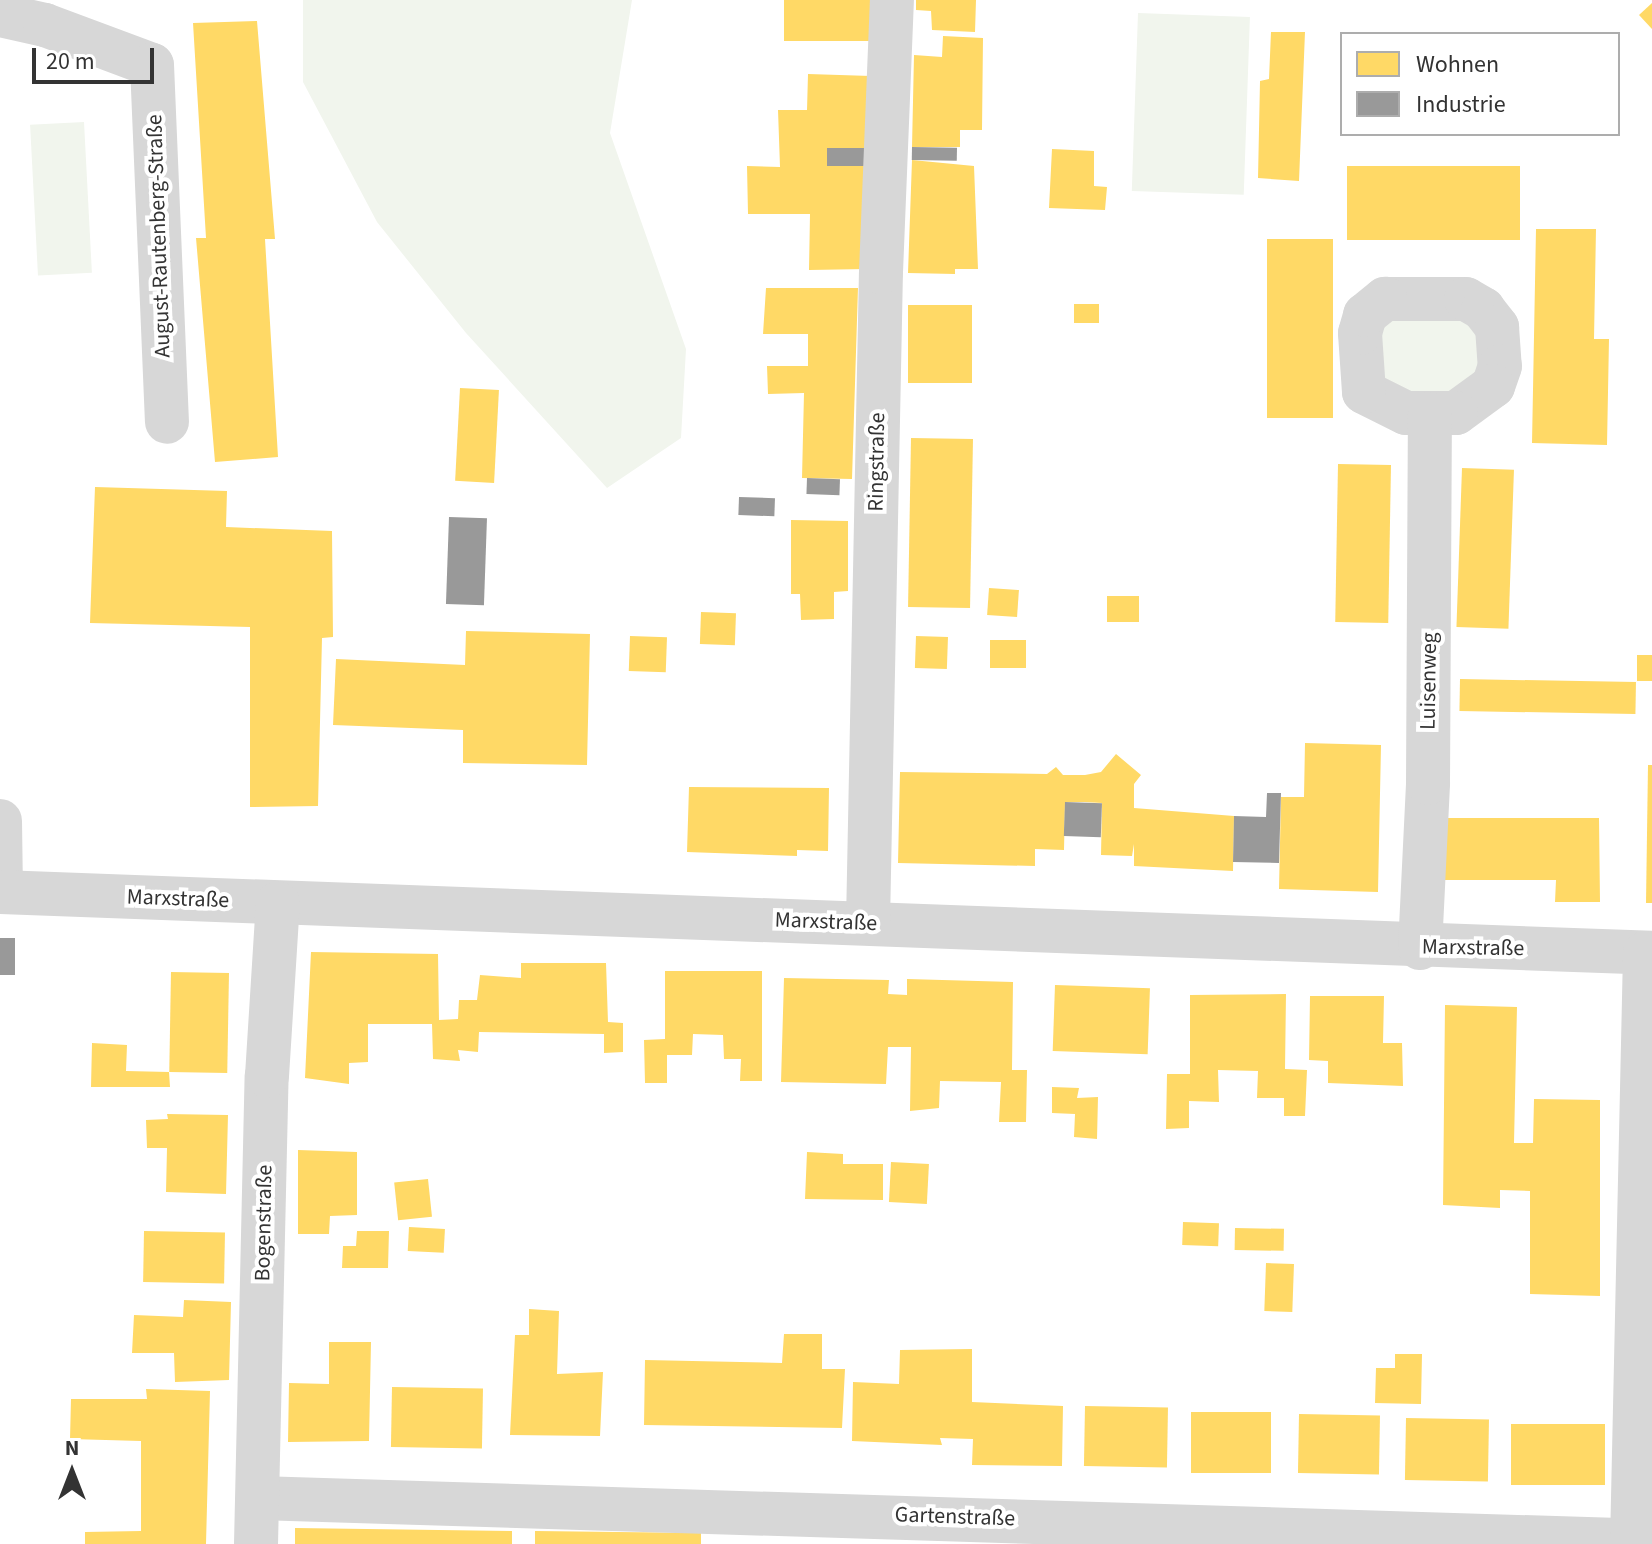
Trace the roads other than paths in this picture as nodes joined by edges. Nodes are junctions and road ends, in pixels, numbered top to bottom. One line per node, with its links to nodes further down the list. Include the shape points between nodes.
1 (892, 0): 8 (street, Ringstraße)
2 (0, 15): 4 (street, August-Rautenberg-Straße, via 45,25 152,65)
3 (1430, 414): 9 (street, Luisenweg, via 1428,783)
4 (167, 422)
5 (0, 821): 6 (street)
6 (0, 892): 7 (street, Marxstraße)
7 (278, 903): 8 (street, Marxstraße); 11 (street, Bogenstraße, via 267,1076)
8 (868, 923): 9 (street, Marxstraße)
9 (1420, 948): 10 (street, Marxstraße)
10 (1649, 953): 13 (street)
11 (258, 1498): 12 (street, Gartenstraße); 14 (street, Bogenstraße)
12 (719, 1528): 13 (street, Gartenstraße)
13 (1639, 1542)
14 (256, 1544)

